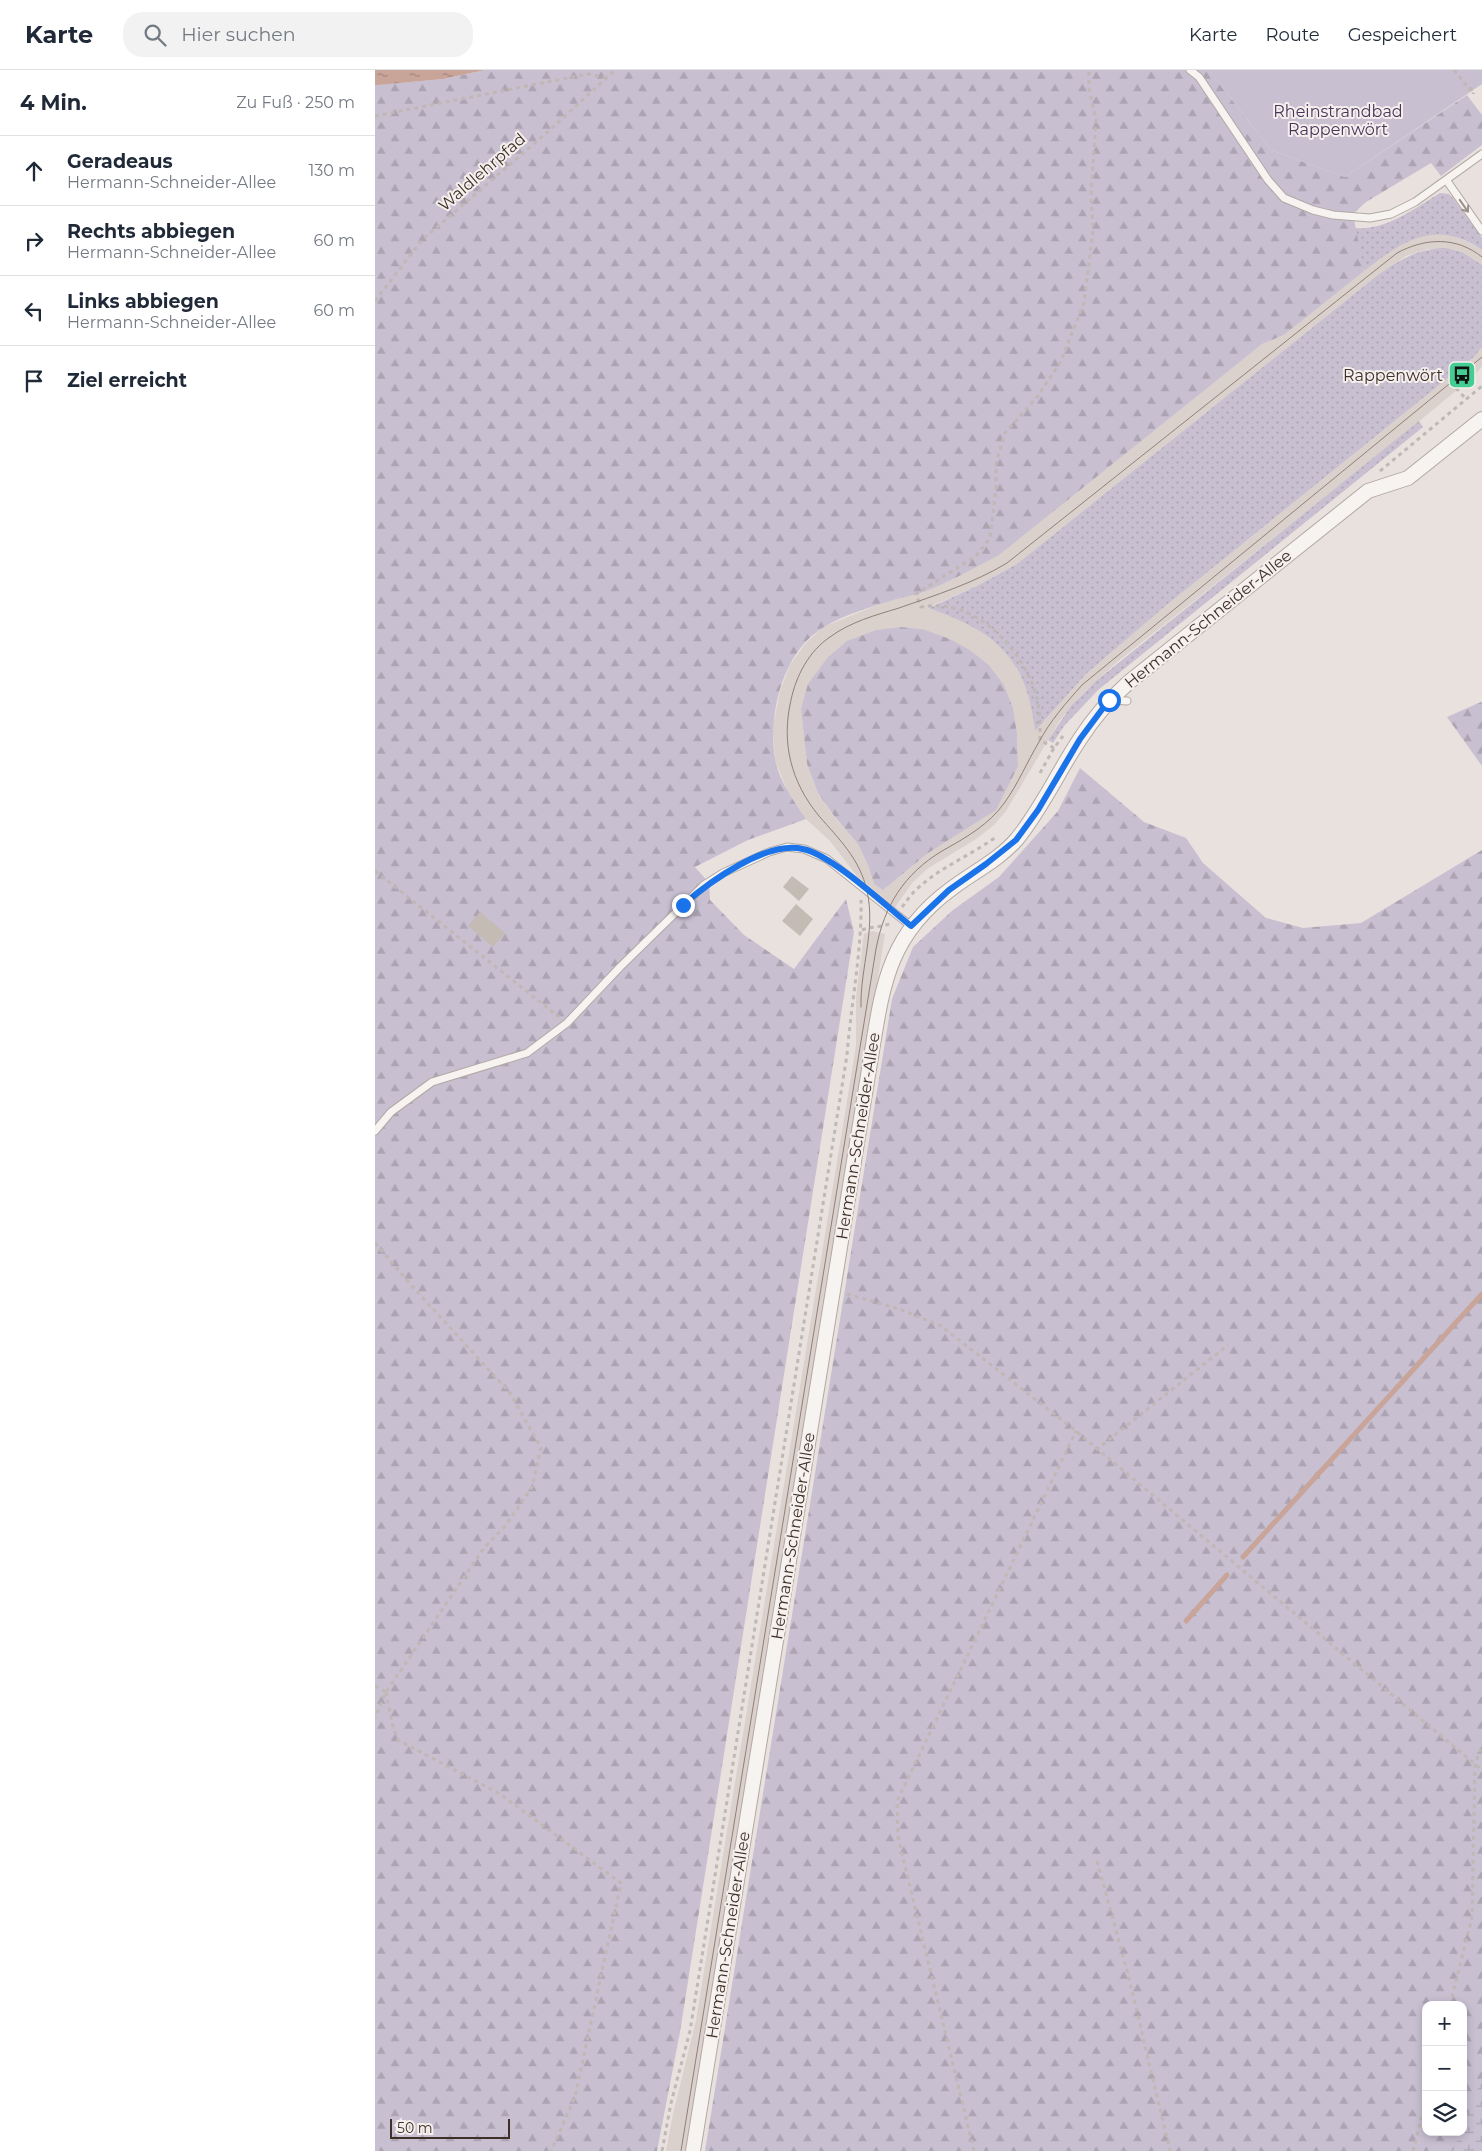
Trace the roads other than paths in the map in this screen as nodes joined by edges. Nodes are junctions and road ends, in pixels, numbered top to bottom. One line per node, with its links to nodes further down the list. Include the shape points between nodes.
1 (1190, 70): 3 (lane, via 1199,77 1269,180 1284,198 1295,204 1333,215 1370,218 1391,214)
2 (1482, 154): 3 (lane)
3 (1447, 181): 4 (lane, one-way to 4)
4 (1482, 230)
5 (1482, 419): 6 (street, Hermann-Schneider-Allee, via 1408,478 1368,491)
6 (1109, 700): 7 (lane); 8 (street, Hermann-Schneider-Allee, via 1080,739 1038,810 1016,840 949,890)
7 (1127, 702)
8 (911, 926): 9 (lane, via 827,858 804,849 787,847 778,850 704,885 567,1023 527,1053 432,1082 391,1112); 10 (street, Hermann-Schneider-Allee, via 895,953 881,996)
9 (375, 1131)
10 (693, 2151)

